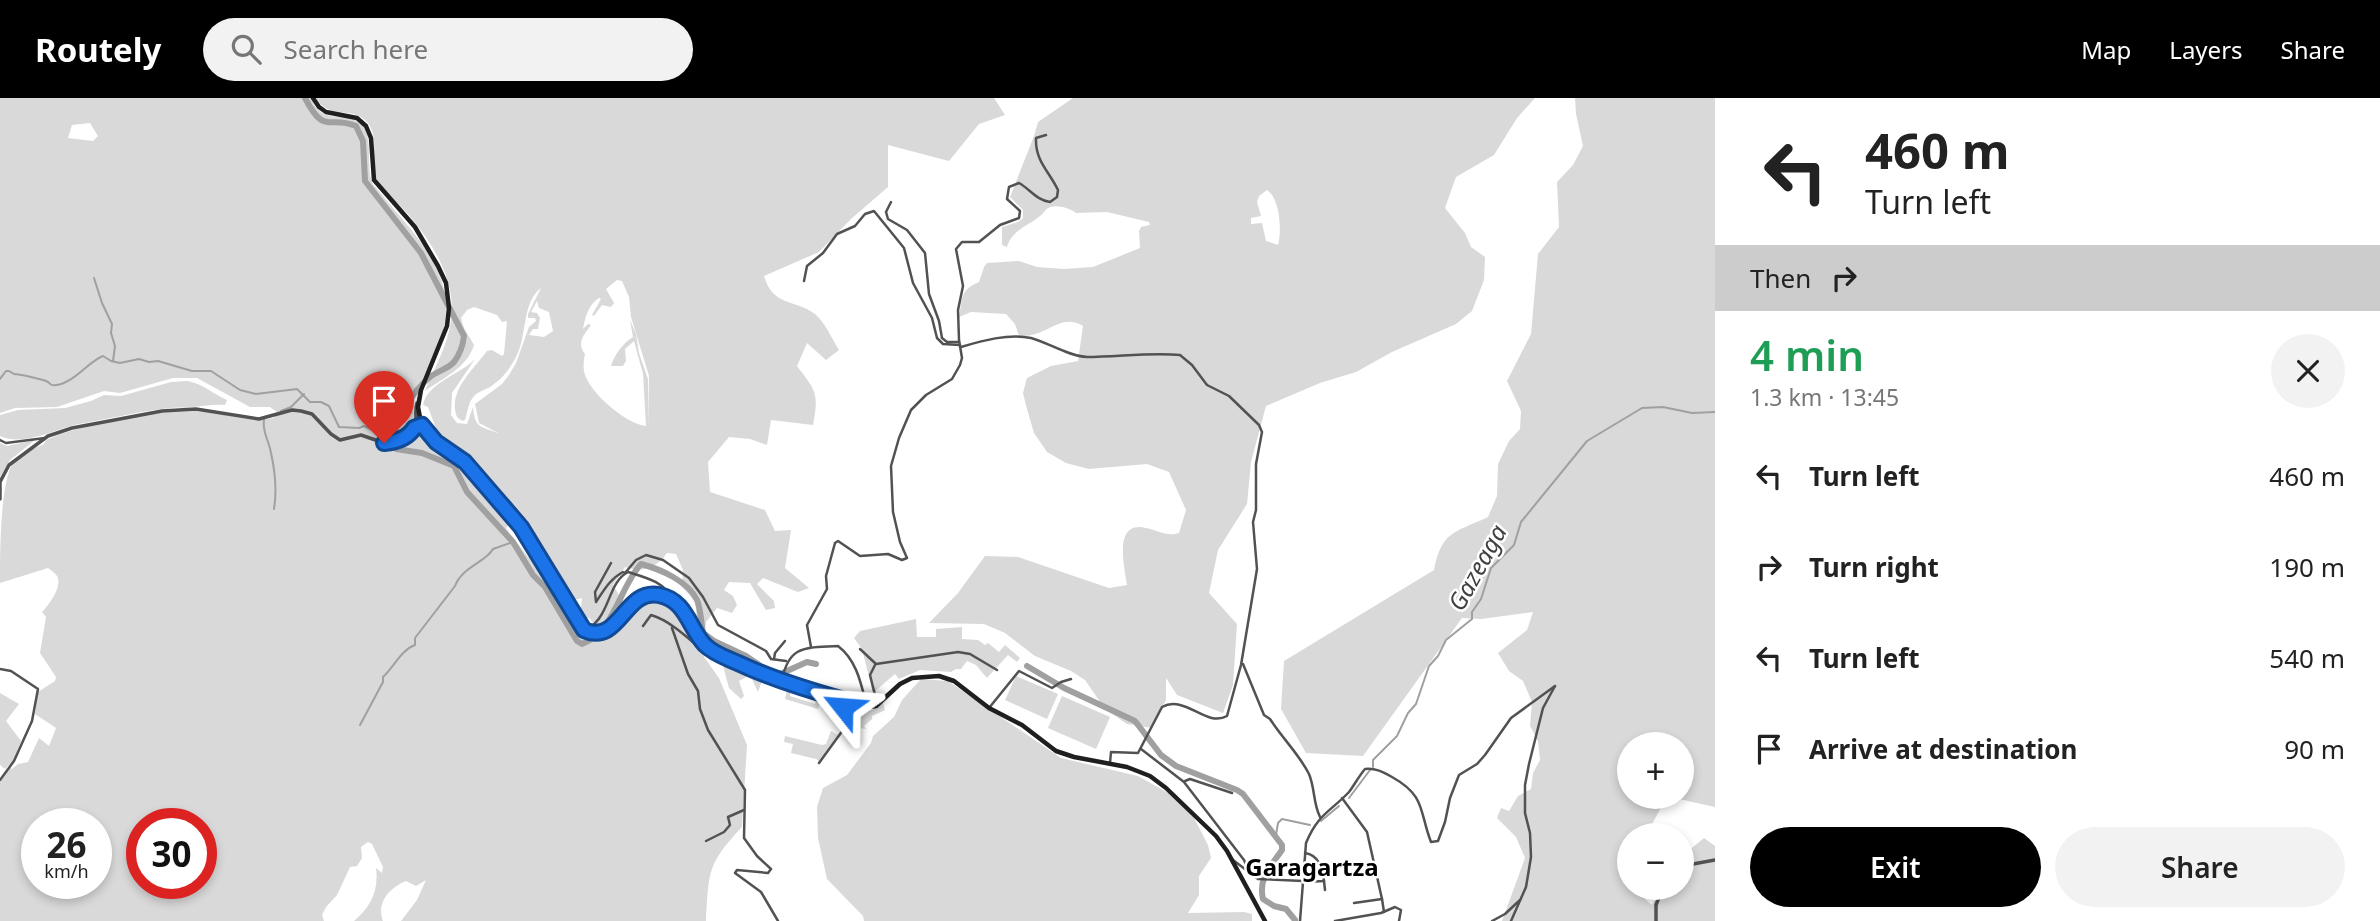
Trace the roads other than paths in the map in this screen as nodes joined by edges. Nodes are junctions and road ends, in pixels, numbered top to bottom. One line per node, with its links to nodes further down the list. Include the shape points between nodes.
1 (313, 98): 6 (main road, via 326,112 357,118 366,126 374,180 422,237 442,274 449,317)
2 (1045, 135): 5 (street, via 1036,138 1036,147 1042,167 1058,190 1057,197 1044,201 1014,184 1007,199 1020,211 1019,218 1000,225 979,242 962,242 956,249 963,286 958,310)
3 (891, 202): 5 (street, via 888,218 906,230 926,255 929,294 942,338)
4 (804, 281): 5 (street, via 807,266 837,234 874,211 904,248 913,283 940,342)
5 (960, 345): 20 (street, via 955,375 911,410 891,466 893,512 907,558 860,556 843,543 835,543 827,589 807,625); 24 (street, via 1022,337 1085,357 1180,355 1207,385 1229,396 1259,425 1263,436 1256,464 1253,522 1257,569)
6 (419, 400): 7 (main road); 8 (street)
7 (422, 425): 8 (street); 11 (main road)
8 (413, 431): 9 (street, via 390,443 361,435 340,440 312,414 302,411 254,419 196,409 72,428); 11 (street)
9 (45, 438): 10 (street); 12 (street, via 9,464 0,482)
10 (0, 440)
11 (437, 442): 18 (main road, via 465,462 521,527)
12 (0, 499)
13 (611, 563): 14 (street, via 594,592 596,602 608,584)
14 (625, 573): 15 (street, via 659,583); 18 (street, via 599,620); 23 (street, via 646,555 663,560 696,586 718,625 766,651)
15 (671, 599): 18 (main road, via 657,594 642,597 604,632); 22 (main road, via 703,642)
16 (642, 626): 17 (street, via 652,615)
17 (672, 628): 22 (street, via 709,656); 42 (street, via 698,691 709,733 745,790)
18 (586, 631)
19 (786, 641): 23 (street)
20 (811, 647): 25 (street); 33 (street, via 838,646 849,655 865,699)
21 (860, 649): 26 (street)
22 (720, 654): 29 (main road)
23 (772, 659): 25 (street)
24 (1242, 660): 35 (street, via 1227,716 1214,718 1177,703 1168,704); 43 (street, via 1264,715 1310,777)
25 (786, 661): 29 (street)
26 (876, 664): 28 (street, via 958,652 978,657); 31 (street, via 870,675)
27 (0, 669): 38 (street, via 38,689 32,721)
28 (997, 670)
29 (782, 679): 32 (main road)
30 (1071, 679): 34 (street, via 1049,687 1019,671)
31 (875, 695)
32 (844, 700): 33 (main road); 36 (street, via 844,730)
33 (860, 706): 34 (main road, via 874,707 904,682 926,675 949,679)
34 (989, 708): 37 (main road, via 1022,725 1056,751)
35 (1141, 749): 37 (street, via 1111,751); 39 (street)
36 (820, 763)
37 (1110, 763): 46 (main road, via 1140,771 1166,788 1210,830)
38 (0, 780)
39 (1184, 782): 40 (street, via 1190,779); 49 (street, via 1244,860)
40 (1232, 793)
41 (1342, 797): 43 (street); 53 (street, via 1367,832); 54 (street, via 1366,769 1382,771 1415,793 1429,838 1438,841 1459,775 1486,755 1511,718 1555,686 1543,708 1525,785 1524,813 1531,848)
42 (744, 810): 44 (street, via 728,817 727,829); 59 (street, via 744,839 771,870 735,873 761,892)
43 (1320, 817): 45 (street)
44 (706, 841)
45 (1305, 853): 50 (street); 51 (street, via 1318,860)
46 (1231, 859): 49 (street); 60 (main road)
47 (1715, 860): 48 (street)
48 (1694, 864)
49 (1251, 876): 50 (street)
50 (1303, 881): 51 (street); 58 (street)
51 (1324, 881): 52 (street)
52 (1325, 890)
53 (1382, 899): 56 (street); 57 (street)
54 (1520, 900): 63 (street); 64 (street)
55 (1658, 900): 65 (street)
56 (1354, 903)
57 (1384, 912): 61 (street); 62 (street, via 1400,908)
58 (1301, 920)
59 (778, 921)
60 (1265, 921)
61 (1335, 921)
62 (1399, 921)
63 (1492, 921)
64 (1511, 921)
65 (1656, 921)

